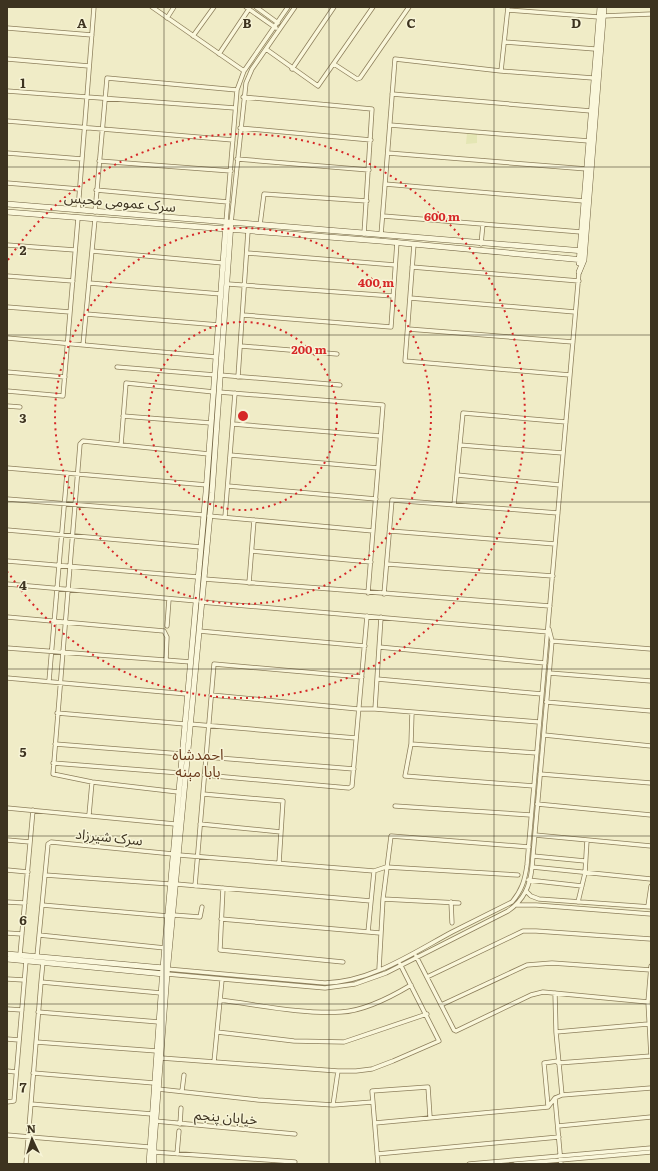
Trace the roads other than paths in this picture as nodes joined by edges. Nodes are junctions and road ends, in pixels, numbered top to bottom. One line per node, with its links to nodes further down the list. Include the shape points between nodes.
1 (94, 7): 23 (street)
2 (152, 7): 17 (street)
3 (174, 7): 17 (street)
4 (214, 7): 24 (street)
5 (256, 7): 18 (street)
6 (288, 7): 18 (street)
7 (295, 7): 19 (street)
8 (334, 7): 32 (street)
9 (373, 7): 30 (street)
10 (409, 7): 30 (street, via 360,78 357,79)
11 (600, 7): 16 (street)
12 (604, 7): 16 (street)
13 (248, 8): 20 (street); 28 (street)
14 (508, 9): 16 (street); 25 (street)
15 (651, 14): 16 (street)
16 (601, 16): 27 (street); 46 (street)
17 (167, 18): 24 (street)
18 (278, 22): 19 (street); 20 (street)
19 (282, 26): 22 (street)
20 (274, 27): 22 (street); 33 (street)
21 (7, 28): 23 (street)
22 (279, 30): 26 (street)
23 (92, 35): 31 (street)
24 (193, 36): 28 (street)
25 (505, 42): 27 (street); 34 (street)
26 (266, 49): 32 (street); 40 (street, via 248,75)
27 (595, 49): 35 (street)
28 (219, 54): 33 (street)
29 (7, 59): 31 (street)
30 (334, 64): 32 (street, via 318,86)
31 (89, 66): 39 (street)
32 (292, 69)
33 (244, 71): 36 (street)
34 (501, 71): 35 (street); 38 (street, via 395,59)
35 (593, 78): 43 (street)
36 (237, 90): 41 (street, via 108,77); 42 (street)
37 (7, 91): 39 (street)
38 (392, 94): 43 (street); 45 (street)
39 (87, 98): 41 (street); 47 (street)
40 (243, 98): 48 (street); 51 (street, via 371,108)
41 (104, 100): 42 (street); 49 (street)
42 (235, 108): 50 (street)
43 (591, 110): 46 (street)
44 (7, 122): 47 (street)
45 (390, 125): 52 (street); 54 (street)
46 (592, 126): 52 (street); 92 (street)
47 (84, 128): 49 (street); 55 (street)
48 (240, 128): 51 (street); 57 (street)
49 (102, 129): 50 (street); 58 (street)
50 (233, 140): 56 (street)
51 (371, 140): 60 (street)
52 (589, 141): 59 (street)
53 (7, 153): 55 (street)
54 (388, 153): 59 (street); 63 (street)
55 (82, 159): 64 (street)
56 (232, 159): 57 (street); 61 (street)
57 (237, 159): 60 (street); 78 (street)
58 (99, 161): 61 (street); 65 (street)
59 (587, 169): 67 (street)
60 (369, 170): 66 (street)
61 (231, 171): 68 (street)
62 (7, 183): 64 (street)
63 (385, 184): 67 (street); 74 (street)
64 (79, 189): 71 (street)
65 (96, 190): 68 (street); 73 (street)
66 (367, 201): 80 (street, via 264,194); 84 (street)
67 (584, 201): 83 (street)
68 (228, 202): 78 (street)
69 (7, 204): 70 (street, سرک عمومی محبس)
70 (66, 209): 71 (street, سرک عمومی محبس); 75 (street)
71 (78, 210): 73 (street, سرک عمومی محبس)
72 (7, 212): 75 (street, سرک عمومی محبس)
73 (94, 212): 78 (street, سرک عمومی محبس)
74 (382, 216): 79 (street); 85 (street)
75 (65, 217): 76 (street, سرک عمومی محبس)
76 (78, 218): 77 (street, سرک عمومی محبس); 90 (street)
77 (94, 219): 81 (street, سرک عمومی محبس); 91 (street)
78 (229, 223): 80 (street, سرک عمومی محبس); 81 (street)
79 (482, 224): 83 (street); 88 (street)
80 (260, 225): 84 (street, سرک عمومی محبس)
81 (228, 230): 82 (street, سرک عمومی محبس); 95 (street); 103 (street)
82 (248, 231): 86 (street, سرک عمومی محبس); 93 (street)
83 (581, 232): 92 (street)
84 (364, 234): 85 (street, سرک عمومی محبس)
85 (381, 235): 88 (street, سرک عمومی محبس)
86 (397, 242): 87 (street, سرک عمومی محبس); 96 (street)
87 (414, 244): 94 (street, سرک عمومی محبس); 97 (street)
88 (481, 244): 92 (street, سرک عمومی محبس)
89 (7, 245): 90 (street)
90 (75, 250): 100 (street)
91 (92, 251): 95 (street); 102 (street)
92 (582, 251): 94 (street)
93 (248, 253): 96 (street); 104 (street)
94 (581, 260): 98 (street)
95 (223, 263): 105 (street)
96 (395, 265): 106 (street)
97 (412, 267): 101 (street); 107 (street)
98 (579, 272): 101 (street)
99 (7, 276): 100 (street)
100 (73, 281): 109 (street)
101 (579, 281): 110 (street)
102 (89, 283): 105 (street); 111 (street)
103 (228, 284): 104 (street); 124 (street)
104 (246, 286): 106 (street); 112 (street)
105 (221, 294): 113 (street)
106 (393, 296): 112 (street, via 391,327)
107 (410, 298): 110 (street); 114 (street)
108 (7, 307): 109 (street)
109 (70, 312): 117 (street)
110 (576, 312): 116 (street)
111 (86, 314): 113 (street); 118 (street)
112 (243, 315): 119 (street)
113 (219, 325): 121 (street)
114 (408, 329): 116 (street); 125 (street, via 405,361)
115 (7, 338): 117 (street)
116 (573, 342): 125 (street)
117 (68, 343): 118 (street); 126 (street)
118 (83, 345): 121 (street)
119 (240, 346): 120 (street); 127 (street)
120 (337, 354)
121 (216, 357): 124 (street)
122 (117, 367): 124 (street)
123 (7, 372): 126 (street)
124 (217, 375): 127 (street); 130 (street)
125 (570, 375): 135 (street)
126 (65, 377): 129 (street, via 63,396)
127 (238, 377): 128 (street)
128 (340, 385)
129 (7, 391)
130 (216, 392): 131 (street); 134 (street, via 126,383); 136 (street); 158 (street)
131 (236, 393): 137 (street); 138 (street, via 382,405)
132 (7, 406): 133 (street)
133 (20, 407)
134 (123, 416): 136 (street); 139 (street)
135 (566, 422): 140 (street, via 463,413); 141 (street)
136 (211, 423): 142 (street)
137 (233, 424): 138 (street); 143 (street)
138 (380, 436): 145 (street)
139 (121, 445): 142 (street); 147 (street, via 81,442)
140 (460, 445): 141 (street); 148 (street)
141 (563, 453): 150 (street)
142 (209, 454): 149 (street)
143 (230, 455): 145 (street); 151 (street)
144 (7, 468): 146 (street)
145 (378, 468): 153 (street)
146 (67, 473): 147 (street); 154 (street)
147 (78, 473): 149 (street); 155 (street)
148 (457, 475): 150 (street); 156 (street)
149 (207, 485): 158 (street)
150 (560, 485): 157 (street)
151 (228, 486): 153 (street); 159 (street)
152 (7, 499): 154 (street)
153 (376, 499): 162 (street)
154 (65, 504): 155 (street); 164 (street)
155 (75, 505): 158 (street); 165 (street)
156 (454, 505): 157 (street); 163 (street, via 392,500)
157 (558, 513): 166 (street)
158 (207, 516): 159 (street); 167 (street); 175 (street)
159 (225, 517): 160 (street)
160 (254, 520): 162 (street); 168 (street)
161 (7, 530): 164 (street)
162 (374, 531): 170 (street)
163 (390, 531): 166 (street); 171 (street)
164 (62, 535): 165 (street); 172 (street)
165 (73, 536): 167 (street); 173 (street)
166 (555, 544): 174 (street)
167 (201, 547): 175 (street)
168 (252, 551): 170 (street); 176 (street)
169 (7, 561): 172 (street)
170 (371, 562): 180 (street)
171 (387, 564): 174 (street); 181 (street)
172 (59, 566): 173 (street); 178 (street)
173 (70, 568): 175 (street); 179 (street)
174 (553, 576): 184 (street)
175 (201, 578): 176 (street); 183 (street)
176 (249, 583): 180 (street)
177 (7, 584): 178 (street)
178 (57, 588): 179 (street); 188 (street)
179 (69, 589): 182 (street); 189 (street)
180 (368, 593): 181 (street)
181 (384, 594): 184 (street)
182 (169, 599): 183 (street); 190 (street)
183 (199, 601): 185 (street); 191 (street); 201 (street)
184 (550, 606): 192 (street)
185 (367, 616): 187 (street); 194 (street)
186 (7, 617): 188 (street)
187 (381, 617): 192 (street); 195 (street)
188 (54, 621): 189 (street); 198 (street)
189 (66, 623): 199 (street); 200 (street, via 164,631 167,636)
190 (167, 626)
191 (199, 631): 194 (street); 213 (street)
192 (549, 632): 193 (street); 202 (street)
193 (552, 641): 197 (street); 203 (street)
194 (364, 646): 204 (street)
195 (379, 647): 202 (street); 206 (street)
196 (7, 648): 198 (street)
197 (651, 649)
198 (51, 652): 199 (street); 207 (street)
199 (62, 653): 200 (street); 209 (street)
200 (166, 660): 201 (street)
201 (191, 662): 210 (street)
202 (545, 663): 211 (street)
203 (549, 673): 208 (street); 214 (street)
204 (362, 677): 212 (street, via 214,664); 215 (street)
205 (7, 678): 207 (street)
206 (377, 678): 211 (street); 216 (street)
207 (49, 681): 209 (street)
208 (651, 681)
209 (60, 682): 210 (street); 219 (street)
210 (187, 694): 213 (street)
211 (542, 694): 220 (street)
212 (211, 695): 215 (street); 222 (street)
213 (190, 700): 221 (street)
214 (546, 702): 217 (street); 223 (street)
215 (358, 709): 216 (street); 224 (street)
216 (375, 709): 218 (street)
217 (651, 711)
218 (412, 712): 220 (street); 226 (street)
219 (57, 713): 221 (street); 225 (street)
220 (540, 722): 228 (street)
221 (187, 724): 222 (street); 229 (street); 258 (street)
222 (208, 726): 224 (street); 230 (street)
223 (544, 735): 227 (street); 234 (street)
224 (356, 738): 232 (street)
225 (55, 744): 229 (street); 231 (street)
226 (411, 744): 228 (street); 238 (street, via 405,776)
227 (651, 746)
228 (537, 753): 238 (street)
229 (182, 754): 233 (street)
230 (206, 757): 232 (street); 235 (street)
231 (53, 763): 233 (street); 236 (street, via 55,776)
232 (354, 769): 235 (street, via 352,786 349,788)
233 (180, 773): 239 (street)
234 (540, 774): 237 (street); 241 (street)
235 (204, 775): 240 (street)
236 (92, 782): 239 (street); 245 (street)
237 (651, 783)
238 (534, 786): 247 (street)
239 (178, 792): 248 (street)
240 (203, 794): 249 (street); 250 (street, via 283,801)
241 (537, 804): 246 (street); 251 (street)
242 (394, 806): 247 (street)
243 (7, 808): 244 (street)
244 (32, 810): 245 (street); 254 (street)
245 (89, 815): 248 (street)
246 (651, 815)
247 (531, 816): 256 (street)
248 (175, 824): 257 (street)
249 (200, 824): 250 (street); 259 (street)
250 (281, 832): 262 (street)
251 (535, 835): 253 (street); 260 (street)
252 (7, 840): 254 (street)
253 (587, 840): 255 (street); 261 (street)
254 (30, 842): 267 (street)
255 (651, 846)
256 (528, 847): 263 (street, via 393,835 390,838); 272 (street)
257 (173, 854): 270 (street, سرک شیرزاد, via 51,842 46,848); 274 (street)
258 (179, 855): 259 (street); 274 (street)
259 (198, 856): 262 (street); 275 (street)
260 (533, 856): 261 (street); 264 (street)
261 (585, 861): 268 (street)
262 (279, 863): 266 (street)
263 (386, 867): 266 (street); 269 (street); 280 (street)
264 (532, 867): 268 (street); 273 (street)
265 (7, 870): 267 (street)
266 (374, 871): 281 (street)
267 (28, 872): 285 (street)
268 (585, 873): 271 (street); 276 (street)
269 (518, 875)
270 (45, 876): 274 (street); 287 (street)
271 (651, 879)
272 (525, 880): 273 (street); 302 (street, via 512,902)
273 (530, 880): 276 (street); 279 (street)
274 (173, 884): 275 (street); 292 (street)
275 (195, 886): 278 (street)
276 (582, 886): 284 (street)
277 (651, 886): 289 (street)
278 (224, 888): 281 (street); 293 (street)
279 (526, 891): 284 (street, via 533,897); 288 (street)
280 (383, 899): 283 (street); 297 (street)
281 (371, 901): 295 (street)
282 (7, 902): 285 (street)
283 (451, 902): 286 (street); 294 (street)
284 (578, 902): 289 (street)
285 (25, 903): 298 (street)
286 (459, 903)
287 (42, 905): 292 (street); 299 (street)
288 (516, 906): 291 (street, via 536,905); 306 (street)
289 (650, 906)
290 (202, 907): 292 (street, via 200,917)
291 (651, 914)
292 (170, 915): 301 (street); 315 (street)
293 (221, 919): 295 (street); 310 (street, via 220,950)
294 (452, 924)
295 (368, 932): 297 (street)
296 (7, 933): 298 (street)
297 (380, 933): 313 (street)
298 (22, 934): 303 (street)
299 (39, 935): 301 (street); 304 (street)
300 (651, 939): 316 (street, via 523,932)
301 (165, 948): 315 (street)
302 (414, 953): 306 (street); 308 (street)
303 (20, 955): 304 (street); 305 (street)
304 (37, 956): 315 (street)
305 (10, 957): 307 (street)
306 (416, 958): 311 (street); 316 (street)
307 (26, 961): 309 (street); 318 (street)
308 (398, 961): 311 (street); 313 (street)
309 (43, 962): 315 (street); 320 (street)
310 (343, 962)
311 (401, 966): 319 (street, via 355,984 333,988); 321 (street)
312 (651, 966): 314 (street)
313 (379, 969): 315 (street, via 353,979 325,983)
314 (651, 970): 325 (street); 326 (street, via 552,963 527,965)
315 (165, 971): 319 (street); 323 (street); 341 (street)
316 (426, 978): 326 (street)
317 (7, 979): 318 (street)
318 (24, 980): 329 (street)
319 (222, 980): 324 (street)
320 (41, 982): 323 (street); 330 (street)
321 (411, 985): 324 (street, via 392,997 342,1012 306,1011); 331 (street)
322 (555, 992): 325 (street); 326 (street, via 531,995 456,1031); 335 (street)
323 (161, 993): 332 (street)
324 (220, 1000): 334 (street)
325 (648, 1002): 327 (street)
326 (441, 1005)
327 (650, 1008): 333 (street)
328 (7, 1009): 329 (street)
329 (22, 1010): 337 (street)
330 (38, 1012): 332 (street); 338 (street)
331 (427, 1014): 334 (street, via 344,1042 294,1042); 345 (street, via 439,1041 372,1069)
332 (159, 1022): 339 (street)
333 (648, 1024): 335 (street); 340 (street)
334 (217, 1032): 342 (street)
335 (556, 1032): 343 (street)
336 (7, 1039): 337 (street)
337 (19, 1040): 346 (street)
338 (36, 1042): 339 (street); 347 (street)
339 (157, 1051): 349 (street)
340 (651, 1056): 343 (street)
341 (161, 1058): 342 (street); 351 (street)
342 (214, 1062): 345 (street)
343 (558, 1062): 353 (street); 359 (street, via 544,1063)
344 (7, 1071): 346 (street)
345 (338, 1071): 358 (street)
346 (16, 1072): 355 (street, via 14,1101)
347 (34, 1073): 349 (street); 357 (street)
348 (184, 1075): 352 (street)
349 (154, 1083): 361 (street)
350 (651, 1088): 353 (street)
351 (158, 1089): 352 (street); 364 (street)
352 (182, 1091): 358 (street)
353 (562, 1095): 354 (street)
354 (555, 1098): 359 (street); 367 (street)
355 (7, 1102)
356 (373, 1102): 358 (street); 362 (street, via 374,1090 428,1088); 365 (street)
357 (31, 1104): 361 (street); 371 (street)
358 (333, 1105)
359 (548, 1107): 362 (street)
360 (181, 1108): 366 (street)
361 (152, 1114): 373 (street)
362 (430, 1117): 365 (street)
363 (651, 1117): 367 (street)
364 (156, 1121): 366 (street, خیابان پنجم); 378 (street)
365 (375, 1123): 377 (street)
366 (180, 1124): 369 (street, خیابان پنجم)
367 (558, 1126): 372 (street)
368 (179, 1131): 376 (street)
369 (295, 1134)
370 (7, 1136): 371 (street)
371 (28, 1137): 373 (street); 381 (street)
372 (559, 1138): 377 (street); 379 (street)
373 (149, 1147): 378 (street)
374 (651, 1148): 379 (street)
375 (651, 1152): 379 (street)
376 (177, 1154): 378 (street); 380 (street)
377 (377, 1154): 384 (street)
378 (152, 1155): 382 (street); 383 (street)
379 (560, 1160): 385 (street); 386 (street)
380 (295, 1162)
381 (26, 1164)
382 (149, 1164)
383 (154, 1164)
384 (378, 1164)
385 (469, 1164)
386 (515, 1164)

